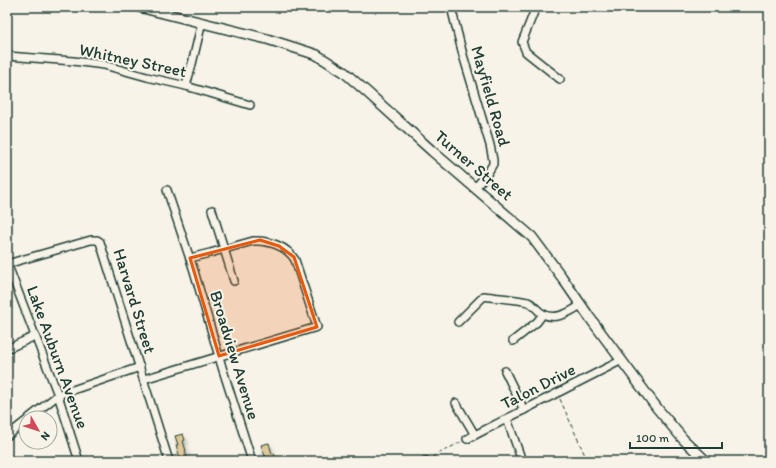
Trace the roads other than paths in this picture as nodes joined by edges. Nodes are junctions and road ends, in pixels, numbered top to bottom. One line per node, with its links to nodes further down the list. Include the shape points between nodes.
1 (139, 7): 4 (main road, Turner Street)
2 (451, 7): 9 (street, Mayfield Road, via 493,160 487,174)
3 (536, 7): 6 (street, via 522,42 526,52)
4 (202, 22): 7 (street); 9 (main road, Turner Street, via 308,52 328,62 353,80)
5 (7, 56): 7 (street, Whitney Street, via 96,64)
6 (560, 80)
7 (186, 86): 8 (street, Whitney Street)
8 (250, 104)
9 (475, 188): 16 (main road, Turner Street, via 532,237)
10 (167, 190): 13 (street, Broadview Avenue)
11 (212, 210): 12 (street)
12 (224, 249): 13 (street); 15 (street); 22 (street, via 260,240 279,246 292,255 317,327)
13 (190, 258): 22 (street, Broadview Avenue)
14 (7, 263): 19 (street, Lake Auburn Avenue); 24 (street, Harvard Street, via 91,240 100,242)
15 (234, 281)
16 (581, 305): 17 (street, via 559,316); 23 (main road, Turner Street)
17 (543, 314): 18 (street, via 529,303 484,296); 20 (street, via 537,322)
18 (458, 322)
19 (35, 336): 21 (street); 27 (street, Lake Auburn Avenue)
20 (512, 341)
21 (7, 349)
22 (219, 356): 26 (street); 38 (street, Broadview Avenue)
23 (622, 360): 30 (street, Talon Drive); 40 (main road, Turner Street, via 669,424)
24 (140, 367): 26 (street, Harvard Street); 27 (street)
25 (505, 371): 30 (street)
26 (144, 379): 37 (street, Harvard Street)
27 (58, 395): 29 (street); 36 (street, Lake Auburn Avenue)
28 (456, 403): 33 (street)
29 (39, 410)
30 (524, 410): 31 (street, Talon Drive)
31 (507, 419): 33 (street, Talon Drive); 39 (street)
32 (18, 427): 34 (street)
33 (475, 435): 35 (street, Talon Drive)
34 (7, 436)
35 (467, 439)
36 (79, 461)
37 (169, 461)
38 (252, 461)
39 (522, 461)
40 (706, 461)

